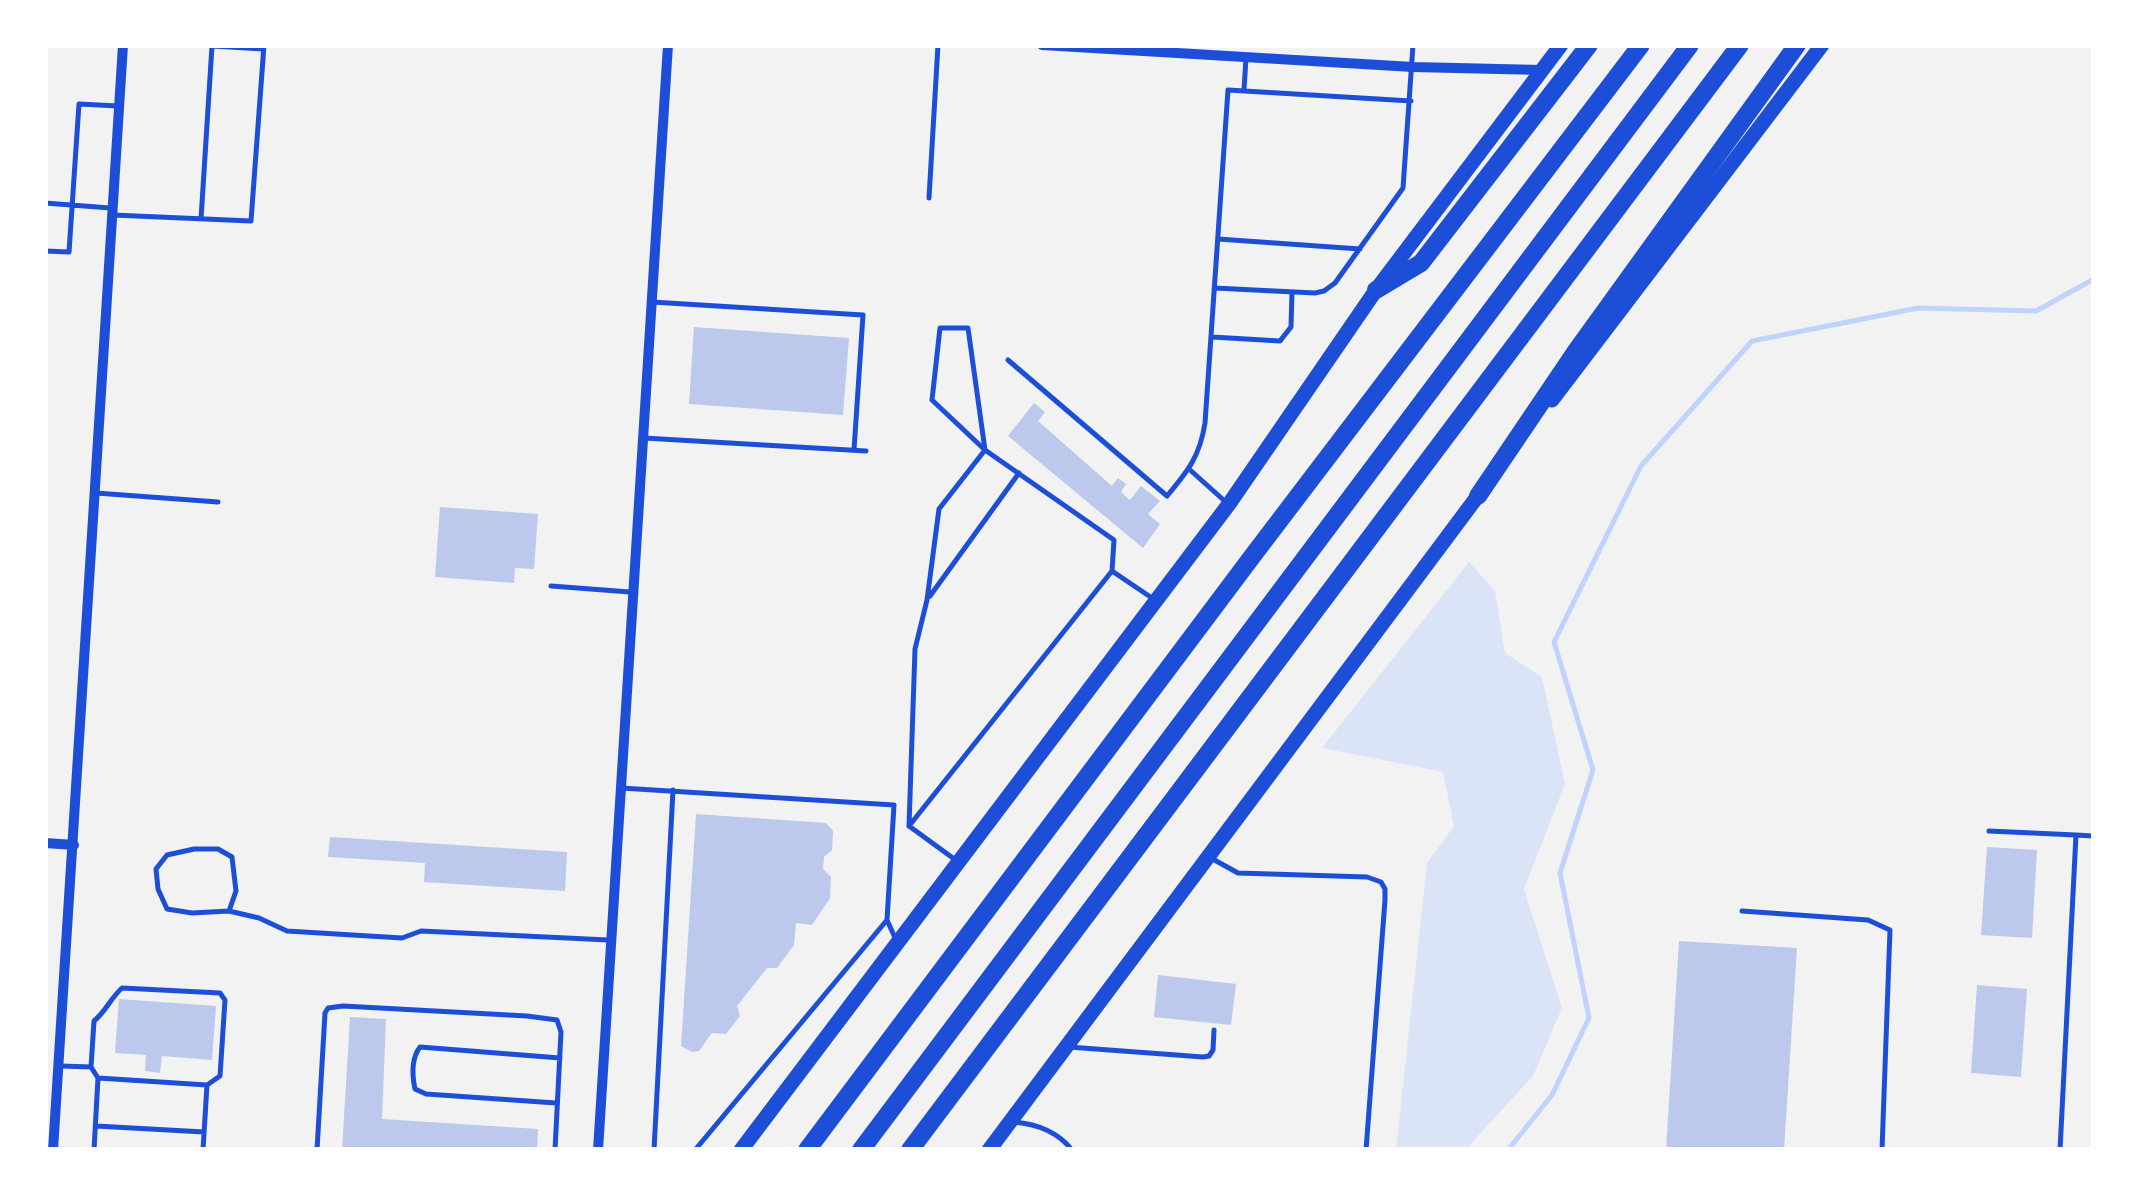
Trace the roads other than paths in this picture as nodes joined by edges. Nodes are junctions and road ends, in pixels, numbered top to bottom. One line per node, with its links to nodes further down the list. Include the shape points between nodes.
1 (123, 45): 19 (street)
2 (668, 45): 31 (street)
3 (938, 45): 20 (lane)
4 (1042, 45): 14 (street)
5 (1413, 45): 15 (lane)
6 (1561, 45): 16 (main road)
7 (1589, 45): 29 (highway, via 1421,263)
8 (1640, 45): 84 (highway)
9 (1690, 45): 85 (highway)
10 (1740, 45): 86 (highway)
11 (1797, 45): 41 (highway)
12 (1822, 45): 41 (main road)
13 (264, 47): 24 (lane, via 252,221); 24 (lane, via 212,46)
14 (1246, 58): 15 (street); 17 (lane)
15 (1413, 67): 16 (street); 18 (lane)
16 (1542, 70): 29 (main road)
17 (1244, 91): 18 (lane); 25 (lane, via 1228,90)
18 (1410, 101): 26 (lane, via 1403,188)
19 (119, 106): 22 (lane, via 79,104); 23 (street)
20 (930, 198)
21 (45, 204): 22 (lane)
22 (72, 205): 23 (lane); 27 (lane, via 69,252)
23 (113, 211): 24 (lane); 40 (street)
24 (202, 219)
25 (1218, 239): 26 (lane); 28 (lane)
26 (1360, 249): 30 (lane, via 1324,291)
27 (45, 251)
28 (1214, 288): 30 (lane); 32 (lane)
29 (1376, 290): 43 (main road)
30 (1292, 292): 32 (lane, via 1290,328 1280,341)
31 (652, 302): 34 (street); 35 (lane, via 863,315)
32 (1211, 337): 38 (lane, via 1202,439)
33 (1008, 360): 38 (lane, via 1167,496)
34 (643, 438): 35 (lane); 46 (street)
35 (854, 450): 37 (lane)
36 (985, 450): 36 (lane, via 968,328 940,328 932,400); 39 (lane); 47 (lane, via 940,509)
37 (866, 451)
38 (1189, 470): 43 (lane)
39 (1019, 473): 44 (lane, via 1114,540); 47 (lane)
40 (96, 494): 42 (lane); 56 (street)
41 (1478, 496): 57 (main road)
42 (218, 502)
43 (1228, 504): 48 (main road)
44 (1112, 571): 48 (lane); 51 (lane)
45 (551, 586): 46 (lane)
46 (634, 592): 49 (street)
47 (926, 600): 51 (lane, via 915,649)
48 (1155, 600): 58 (main road)
49 (621, 788): 50 (lane); 62 (street)
50 (674, 790): 61 (lane, via 894,806); 81 (lane)
51 (909, 826): 58 (lane)
52 (1989, 832): 53 (lane)
53 (2076, 835): 54 (lane); 91 (lane)
54 (2094, 836)
55 (45, 843): 56 (street)
56 (74, 845): 67 (street)
57 (1208, 856): 65 (main road); 89 (lane, via 1238,873 1381,882)
58 (959, 862): 63 (main road)
59 (229, 911): 59 (lane, via 236,891 232,857 194,849 167,855 156,869 167,908); 62 (lane, via 287,931 342,936 402,938 421,931)
60 (1742, 912): 90 (lane, via 1868,920 1890,930)
61 (887, 920): 63 (lane); 82 (lane)
62 (612, 940): 80 (street)
63 (898, 943): 83 (main road)
64 (1214, 1030): 65 (lane, via 1211,1054 1203,1057)
65 (1066, 1047): 72 (main road)
66 (560, 1058): 71 (lane); 71 (lane, via 420,1047 412,1075 415,1089 426,1094); 78 (lane, via 557,1020 548,1018 328,1008)
67 (59, 1066): 68 (lane); 75 (street)
68 (92, 1068): 69 (lane); 70 (lane, via 94,1021 122,988 220,992 220,1076)
69 (98, 1078): 70 (lane); 73 (lane)
70 (207, 1086): 74 (lane)
71 (557, 1104): 79 (lane)
72 (1010, 1122): 87 (main road); 88 (lane, via 1030,1123)
73 (96, 1126): 74 (lane); 76 (lane)
74 (204, 1132): 77 (lane)
75 (53, 1150)
76 (94, 1150)
77 (203, 1150)
78 (318, 1150)
79 (555, 1150)
80 (598, 1150)
81 (654, 1150)
82 (695, 1150)
83 (742, 1150)
84 (807, 1150)
85 (861, 1150)
86 (910, 1150)
87 (989, 1150)
88 (1072, 1150)
89 (1366, 1150)
90 (1882, 1150)
91 (2060, 1150)

